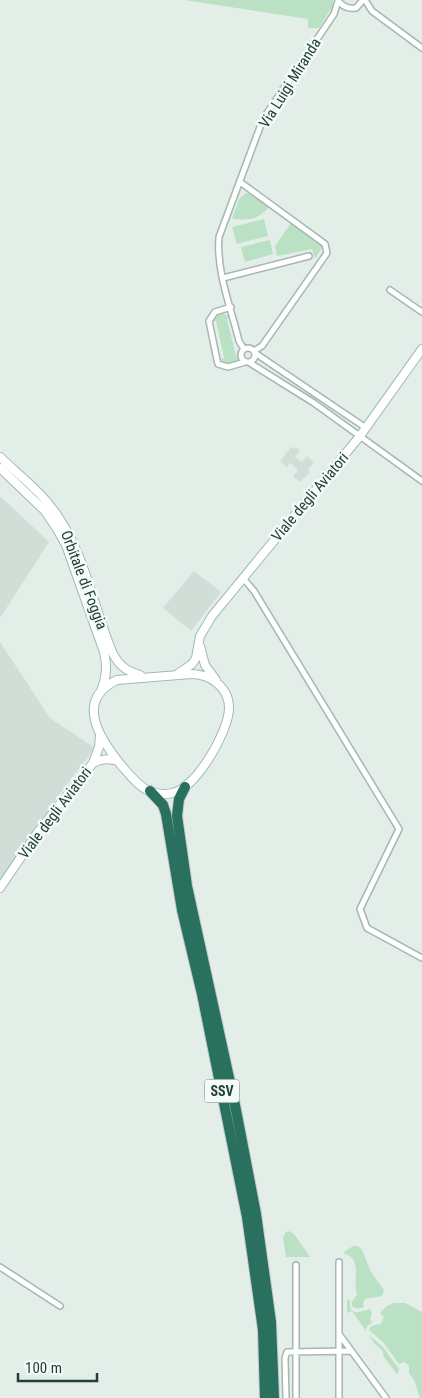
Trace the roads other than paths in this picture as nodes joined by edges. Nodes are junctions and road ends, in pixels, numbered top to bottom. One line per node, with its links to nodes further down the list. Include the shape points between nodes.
1 (364, 0): 4 (street); 5 (street)
2 (338, 1): 3 (street); 6 (street, Via Luigi Miranda)
3 (346, 8): 4 (street); 6 (street, Via Luigi Miranda)
4 (356, 8): 5 (street)
5 (372, 11): 7 (street)
6 (334, 14): 8 (street, Via Luigi Miranda, via 263,119)
7 (422, 48)
8 (240, 182): 10 (street, Via Luigi Miranda, via 219,237); 16 (street, via 325,244 327,253)
9 (309, 256): 10 (street)
10 (223, 278): 12 (street, Via Luigi Miranda)
11 (390, 290): 13 (street)
12 (230, 307): 14 (street, Via Luigi Miranda, via 239,342); 17 (street, via 215,312 209,321 218,364 226,368)
13 (422, 312)
14 (244, 349): 16 (street); 17 (street, via 241,356)
15 (422, 349): 22 (main road, Viale degli Aviatori)
16 (255, 352): 17 (street, via 255,358); 18 (street)
17 (248, 362): 19 (street)
18 (271, 364): 19 (street); 20 (street)
19 (266, 372): 21 (street)
20 (317, 395): 21 (street); 22 (street)
21 (313, 402): 23 (street)
22 (366, 428): 23 (main road, Viale degli Aviatori)
23 (360, 436): 26 (street); 27 (main road, Viale degli Aviatori)
24 (0, 457): 30 (main road, Orbitale di Foggia, via 48,503 68,532 106,638 119,664)
25 (0, 468): 32 (main road, Orbitale di Foggia, via 45,511 66,545 104,652 106,675)
26 (422, 481)
27 (243, 578): 28 (main road, Viale degli Aviatori, via 205,625); 39 (street, via 399,829 360,908 367,928)
28 (199, 644): 29 (main road, Viale degli Aviatori, via 192,664); 31 (main road, via 205,665)
29 (176, 675): 30 (main road); 31 (main road, via 199,674)
30 (147, 677): 32 (main road, via 117,680)
31 (219, 684): 36 (main road, via 228,699 226,722 213,751)
32 (101, 691): 33 (main road, Viale degli Aviatori, via 93,711)
33 (100, 734): 34 (main road, Viale degli Aviatori); 35 (main road, Viale degli Aviatori)
34 (118, 761): 35 (main road, Viale degli Aviatori, via 101,759); 37 (main road, Viale degli Aviatori)
35 (93, 763): 38 (main road, Viale degli Aviatori, via 38,832)
36 (185, 787): 37 (main road, via 163,794); 49 (highway, SSV, via 179,798 177,816 187,886 256,1214 271,1322)
37 (150, 791): 48 (highway, SSV, via 166,814 182,910 247,1217 264,1330)
38 (0, 888)
39 (422, 958)
40 (339, 1262): 44 (street)
41 (296, 1265): 47 (street)
42 (0, 1267): 43 (street)
43 (60, 1306)
44 (339, 1333): 45 (street); 46 (street)
45 (338, 1351): 46 (street); 47 (street); 52 (street)
46 (351, 1351): 53 (street)
47 (296, 1352): 50 (street, via 287,1352 285,1358); 51 (street)
48 (265, 1398)
49 (274, 1398)
50 (286, 1398)
51 (296, 1398)
52 (339, 1398)
53 (386, 1398)

